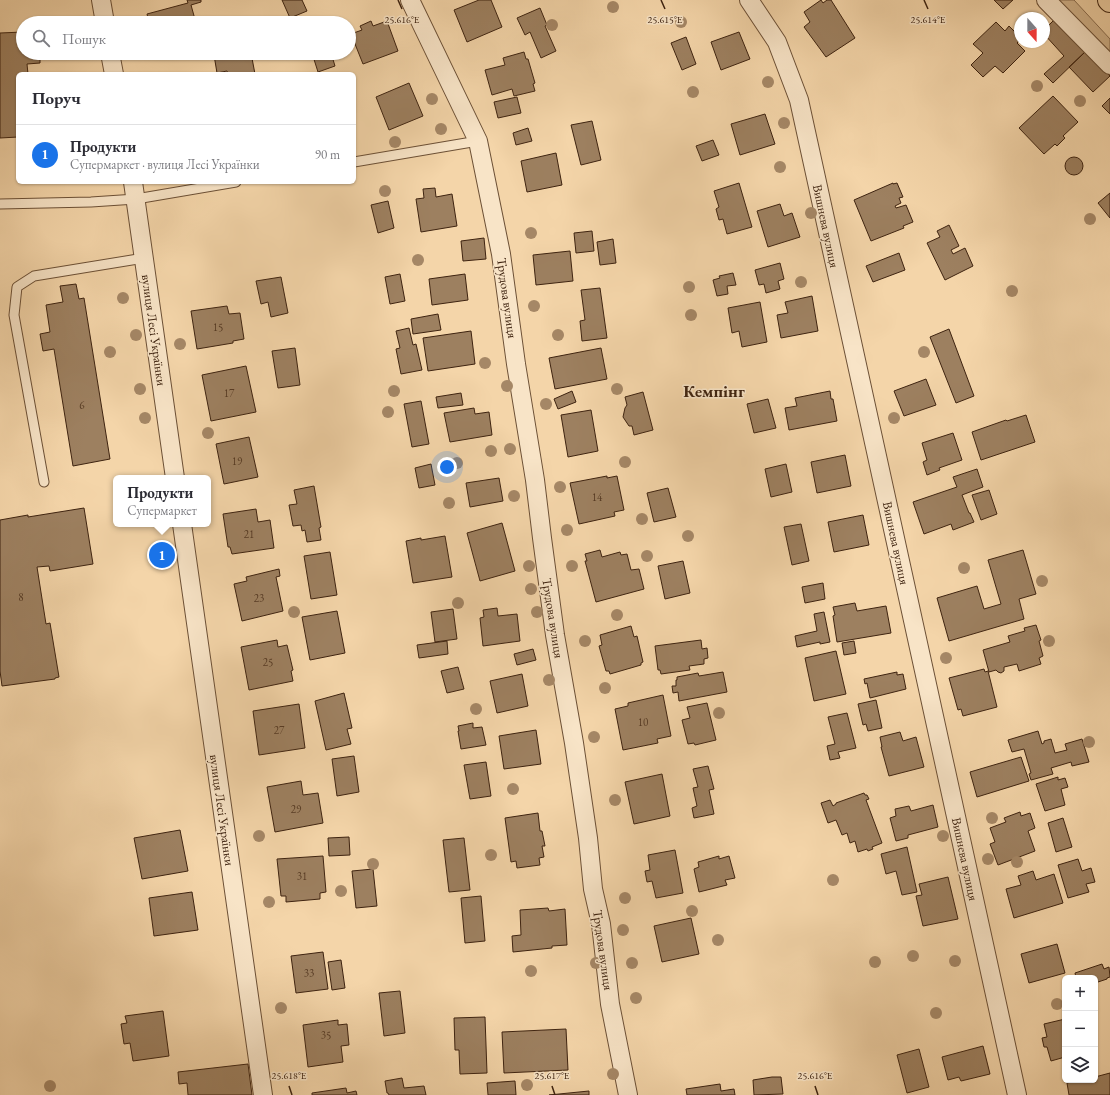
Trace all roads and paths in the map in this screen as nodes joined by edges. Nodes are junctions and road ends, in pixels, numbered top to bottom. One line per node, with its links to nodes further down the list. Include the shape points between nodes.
1 (101, 0): 5 (street)
2 (410, 0): 9 (street, Трудова вулиця)
3 (749, 0): 20 (street, Вишнева вулиця, via 777,42 799,100)
4 (1046, 0): 7 (street)
5 (104, 16)
6 (111, 60): 8 (street)
7 (1110, 65)
8 (114, 72)
9 (478, 141): 10 (lane); 19 (street, Трудова вулиця, via 501,254 554,627 588,838 593,889 601,924 610,1004)
10 (356, 162)
11 (210, 184): 12 (lane)
12 (134, 190): 13 (lane, via 91,202); 14 (street, вулиця Лесі Українки)
13 (0, 204)
14 (144, 258): 15 (street, вулиця Лесі Українки); 16 (lane, via 34,276 17,287 14,315)
15 (175, 475)
16 (44, 482)
17 (182, 527): 18 (street, вулиця Лесі Українки)
18 (263, 1095)
19 (628, 1095)
20 (1017, 1095)

